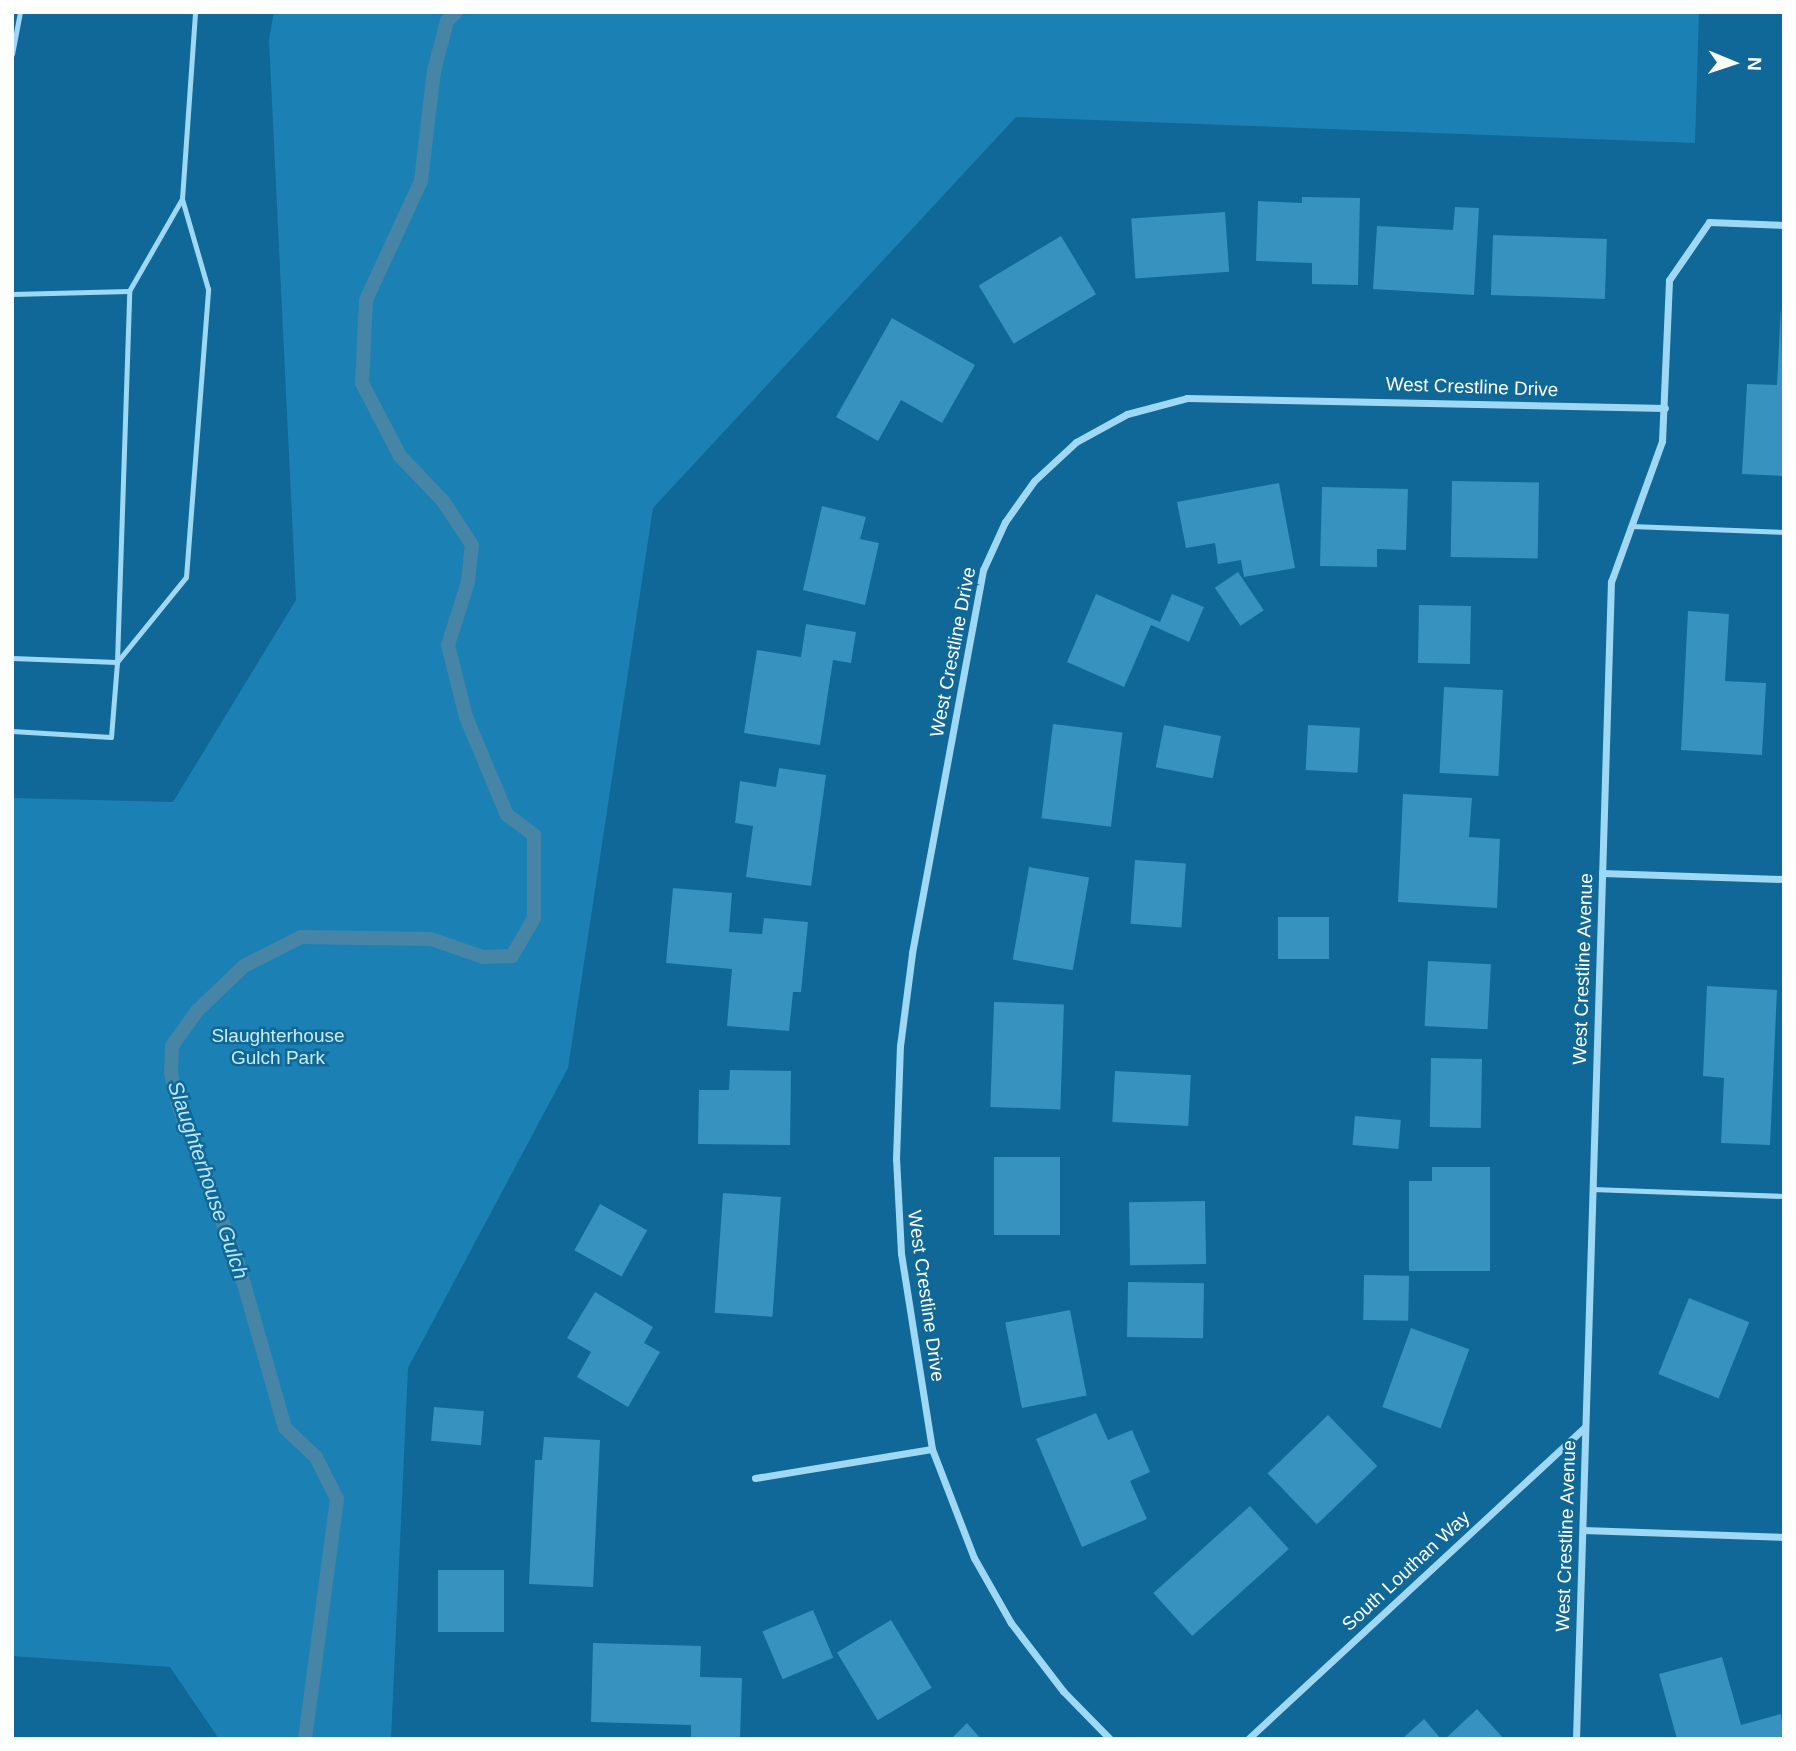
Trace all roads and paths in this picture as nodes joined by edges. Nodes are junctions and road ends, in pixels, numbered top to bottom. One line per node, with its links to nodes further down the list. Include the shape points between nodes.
1 (20, 12): 3 (lane)
2 (195, 12): 4 (lane)
3 (12, 54)
4 (182, 199): 6 (lane); 12 (lane, via 208,289 186,578)
5 (1784, 225): 8 (street, West Crestline Avenue, via 1710,222 1669,280)
6 (128, 290): 7 (lane); 12 (lane)
7 (12, 294)
8 (1665, 408): 9 (street, West Crestline Avenue, via 1662,441); 19 (street, West Crestline Drive, via 1186,398 1127,414 1076,442 1034,481 1005,522 983,570 912,953 900,1046 896,1159 901,1253)
9 (1631, 526): 10 (lane); 14 (street, West Crestline Avenue, via 1611,582)
10 (1784, 532)
11 (12, 658): 12 (lane)
12 (117, 662): 13 (lane, via 111,737)
13 (12, 732)
14 (1602, 873): 15 (street); 16 (street, West Crestline Avenue)
15 (1784, 879)
16 (1592, 1189): 17 (lane); 18 (street, West Crestline Avenue)
17 (1784, 1196)
18 (1586, 1427): 21 (street, West Crestline Avenue); 24 (street, South Louthan Way)
19 (932, 1449): 20 (street); 23 (street, West Crestline Drive, via 974,1558 1011,1623 1063,1691)
20 (755, 1478)
21 (1583, 1530): 22 (street); 25 (street, West Crestline Avenue)
22 (1784, 1537)
23 (1110, 1739)
24 (1248, 1739)
25 (1576, 1739)

